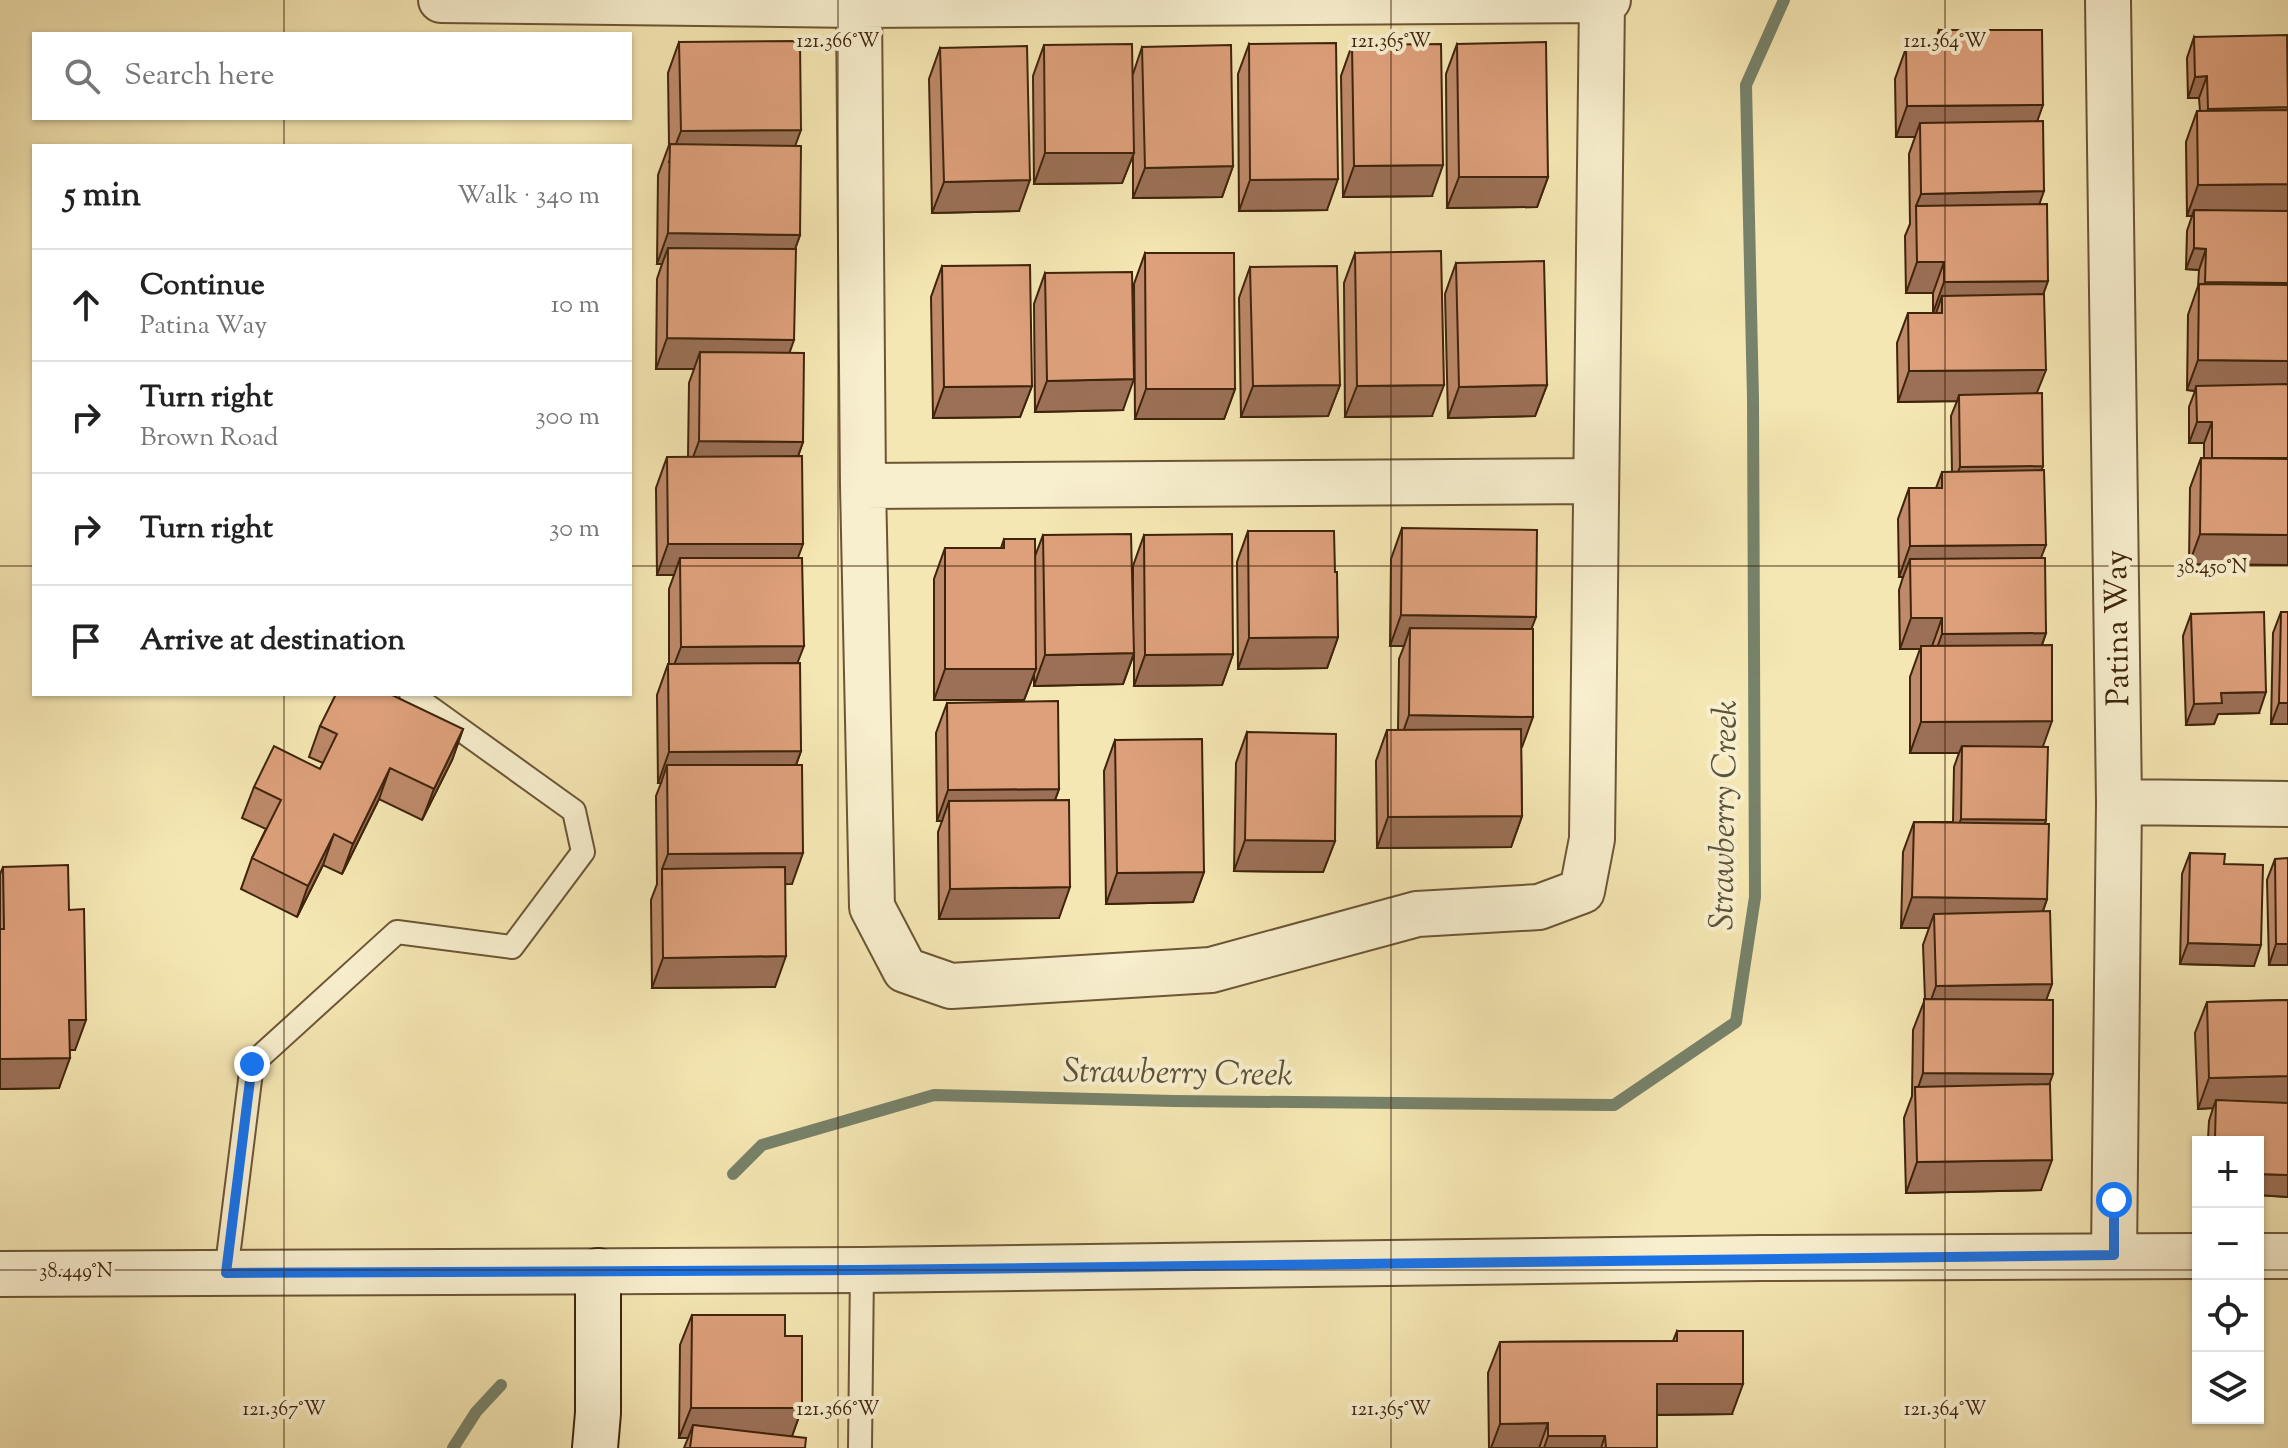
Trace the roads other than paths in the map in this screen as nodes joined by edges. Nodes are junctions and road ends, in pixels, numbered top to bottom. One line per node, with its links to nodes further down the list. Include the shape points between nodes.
1 (441, 0): 5 (street)
2 (1602, 0): 3 (street); 5 (street); 6 (street)
3 (1608, 0)
4 (2108, 0): 9 (street, Patina Way)
5 (859, 5): 7 (street)
6 (1596, 481): 7 (street); 7 (street, via 1592,839 1582,891 1539,907 1417,914 1211,970 951,986 905,970 872,907)
7 (863, 486)
8 (414, 696): 17 (lane, via 574,811 583,852 512,947 397,932 252,1064)
9 (2119, 802): 10 (street); 11 (street, Patina Way)
10 (2288, 804)
11 (2114, 1255): 12 (street); 15 (street)
12 (2192, 1256)
13 (2264, 1256): 14 (street)
14 (2288, 1256)
15 (862, 1270): 16 (street); 20 (lane)
16 (598, 1271): 17 (street); 19 (street)
17 (226, 1273): 18 (street)
18 (0, 1274)
19 (595, 1448)
20 (860, 1448)

